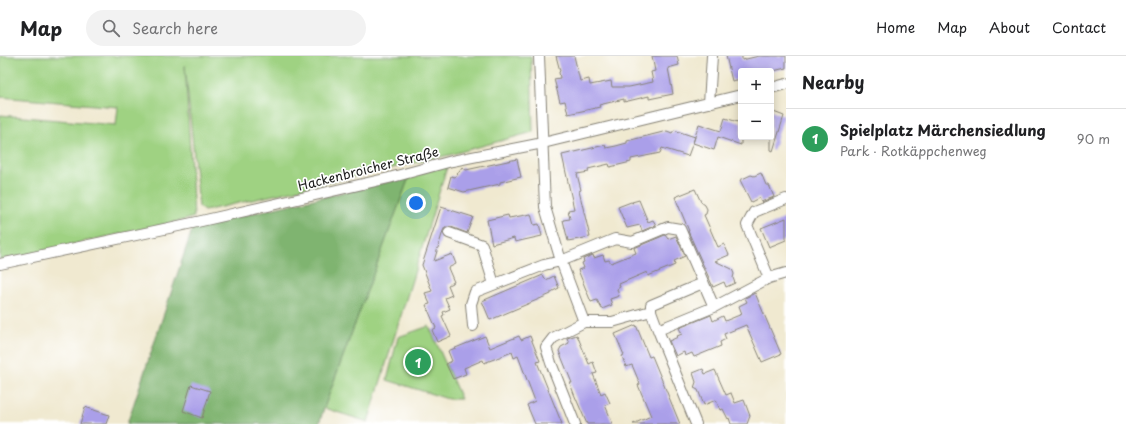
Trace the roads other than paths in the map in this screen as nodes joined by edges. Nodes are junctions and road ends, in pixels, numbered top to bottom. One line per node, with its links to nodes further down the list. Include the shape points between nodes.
1 (539, 56): 7 (street)
2 (712, 56): 6 (street)
3 (786, 84): 4 (street)
4 (774, 87)
5 (738, 96): 6 (street, Hackenbroicher Straße)
6 (709, 103): 7 (street, Hackenbroicher Straße)
7 (543, 143): 10 (street, via 545,207); 11 (street, Hackenbroicher Straße, via 452,161 197,222)
8 (786, 199): 13 (street, via 754,212 747,225)
9 (449, 233): 14 (street, via 482,246)
10 (561, 261): 14 (street); 15 (street, via 615,239 632,242 668,227 680,229); 18 (street)
11 (0, 264)
12 (786, 273): 13 (street)
13 (769, 278): 16 (street)
14 (494, 284): 19 (street, via 475,292 471,304)
15 (703, 284): 16 (street); 17 (street, via 651,305)
16 (714, 307): 20 (street)
17 (651, 311): 18 (street, via 612,322); 20 (street)
18 (584, 322): 21 (street, via 553,338 546,347)
19 (473, 326)
20 (658, 330): 22 (street)
21 (575, 424)
22 (696, 424)

